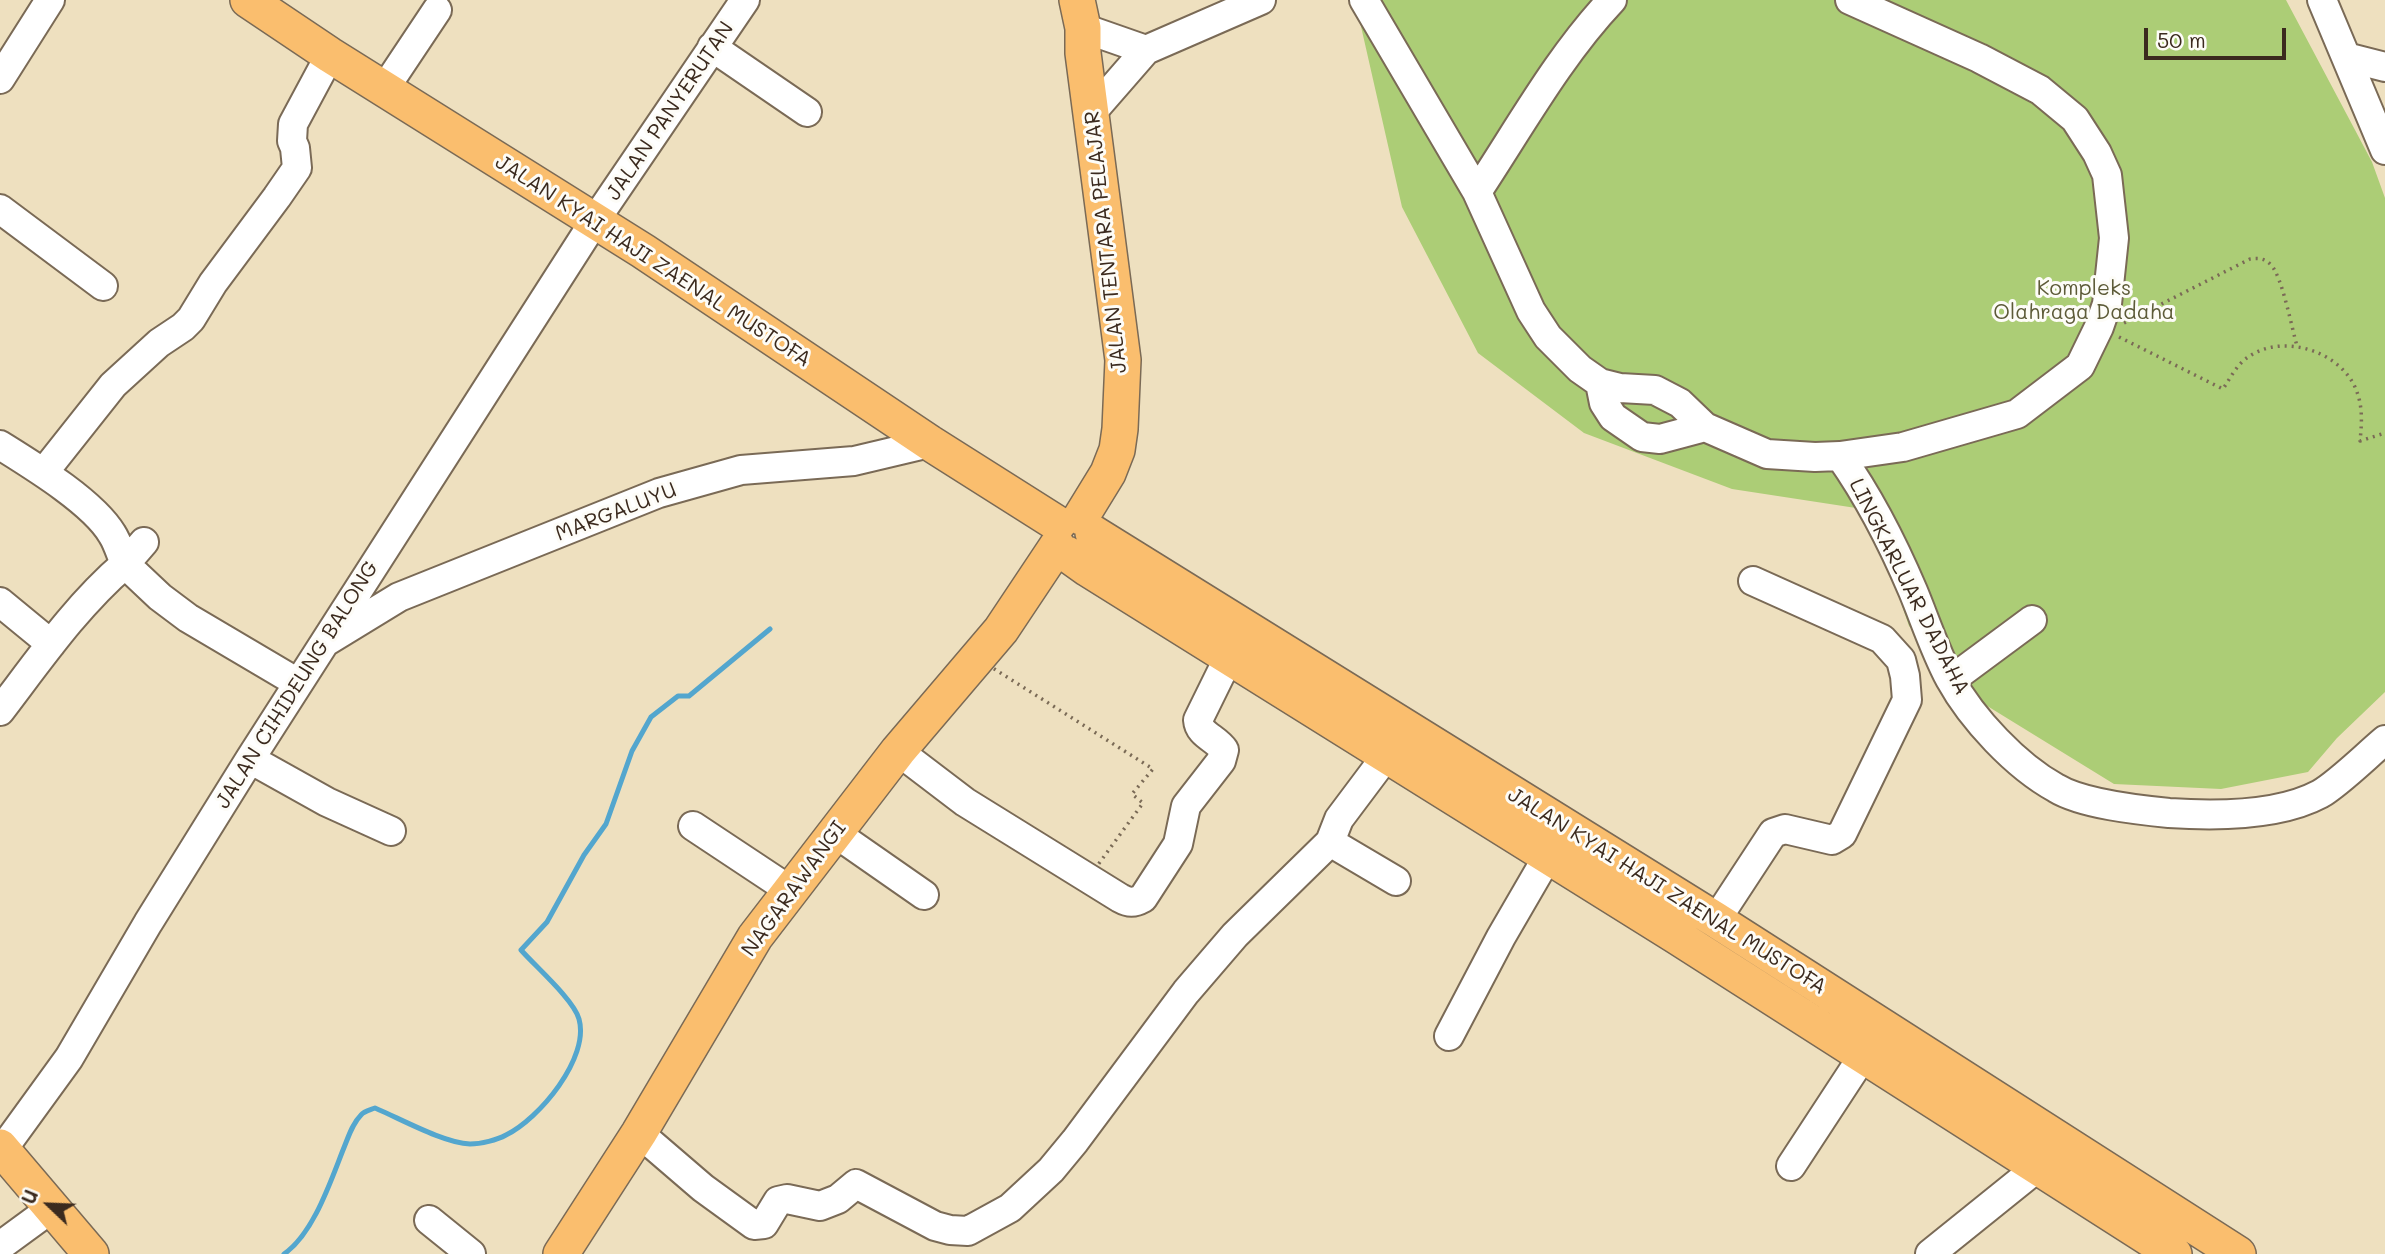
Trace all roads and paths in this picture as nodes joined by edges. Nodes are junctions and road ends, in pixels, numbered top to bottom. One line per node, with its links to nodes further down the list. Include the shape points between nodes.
1 (50, 0): 16 (street)
2 (248, 0): 13 (main road, JALAN KYAI HAJI ZAENAL MUSTOFA)
3 (745, 0): 11 (street, JALAN PANYERUTAN)
4 (1261, 0): 12 (street)
5 (1364, 0): 21 (street, LINGKARLUAR DADAHA)
6 (1612, 0): 21 (street, via 1556,73)
7 (1850, 0): 25 (street, via 2040,90 2075,119 2107,175 2112,206 2114,238)
8 (2322, 0): 14 (street)
9 (437, 10): 17 (street)
10 (1080, 14): 12 (street); 19 (main road, JALAN TENTARA PELAJAR)
11 (712, 47): 18 (street); 23 (street, JALAN PANYERUTAN)
12 (1146, 50): 19 (street)
13 (330, 55): 17 (main road, JALAN KYAI HAJI ZAENAL MUSTOFA); 33 (street, via 293,124 297,168 191,319 113,385)
14 (2346, 57): 15 (street); 20 (street)
15 (2385, 67)
16 (0, 79)
17 (385, 88): 23 (main road, JALAN KYAI HAJI ZAENAL MUSTOFA)
18 (807, 112)
19 (1092, 112): 34 (main road, JALAN TENTARA PELAJAR, via 1123,360 1120,429 1108,473)
20 (2385, 150)
21 (1478, 192): 27 (street, LINGKARLUAR DADAHA, via 1531,311 1548,337)
22 (0, 209): 24 (street)
23 (594, 222): 30 (main road, JALAN KYAI HAJI ZAENAL MUSTOFA); 41 (street, JALAN CIHIDEUNG BALONG)
24 (103, 286)
25 (2103, 329): 26 (path, via 2223,389 2253,354); 26 (path, via 2259,258 2276,274); 32 (street, via 2080,366 2017,414 1903,447)
26 (2297, 346): 29 (path, via 2321,354 2348,377 2362,415 2360,441)
27 (1600, 383): 28 (street, LINGKARLUAR DADAHA, via 1655,390 1680,403); 28 (street, via 1613,417 1642,437 1660,439)
28 (1704, 427): 32 (street, LINGKARLUAR DADAHA, via 1767,454)
29 (2385, 433)
30 (930, 443): 34 (main road, JALAN KYAI HAJI ZAENAL MUSTOFA); 41 (street, MARGALUYU, via 854,461 741,470 659,493 400,597)
31 (0, 445): 33 (street)
32 (1840, 456): 43 (street, LINGKARLUAR DADAHA, via 1868,498)
33 (44, 472): 36 (street, via 96,515 112,534)
34 (1071, 535): 42 (main road, JALAN KYAI HAJI ZAENAL MUSTOFA); 46 (main road, JALAN KYAI HAJI ZAENAL MUSTOFA); 48 (main road, NAGARAWANGI, via 1001,631)
35 (144, 542): 36 (street)
36 (125, 564): 40 (street); 44 (street, via 188,618)
37 (1753, 581): 60 (street, via 1882,639 1900,660 1907,700 1843,834 1832,840 1785,829 1773,832)
38 (0, 603): 40 (street)
39 (2032, 620): 43 (street)
40 (51, 644): 45 (street)
41 (322, 644): 44 (street, JALAN CIHIDEUNG BALONG)
42 (1229, 657): 48 (street, via 1198,720 1200,729 1224,750 1221,761 1186,806 1178,844 1136,902 1127,902 990,819); 49 (main road, JALAN KYAI HAJI ZAENAL MUSTOFA)
43 (1951, 680): 47 (street, LINGKARLUAR DADAHA, via 2016,760 2057,789 2132,810 2231,813 2291,805 2320,793)
44 (298, 683): 50 (street, JALAN CIHIDEUNG BALONG)
45 (0, 711)
46 (1408, 729): 49 (street); 60 (main road, JALAN KYAI HAJI ZAENAL MUSTOFA)
47 (2385, 740)
48 (898, 751): 53 (main road, NAGARAWANGI)
49 (1386, 755): 54 (street, via 1339,819); 55 (main road, JALAN KYAI HAJI ZAENAL MUSTOFA)
50 (250, 758): 52 (street, via 327,802); 67 (street, JALAN CIHIDEUNG BALONG, via 69,1058)
51 (694, 826): 58 (street)
52 (391, 831)
53 (835, 832): 58 (main road, NAGARAWANGI); 59 (street)
54 (1330, 842): 57 (street); 66 (street, via 1235,935 1186,992 1051,1170 1010,1208 975,1228 959,1231 935,1226 856,1184 820,1206 782,1200 775,1203 764,1224 754,1225 702,1188)
55 (1548, 856): 61 (main road, JALAN KYAI HAJI ZAENAL MUSTOFA); 62 (street)
56 (1091, 873): 56 (path, via 1143,803 1132,794 1153,769 988,665 911,750)
57 (1396, 881)
58 (791, 891): 66 (main road, NAGARAWANGI, via 755,937)
59 (924, 895)
60 (1706, 914): 61 (main road); 64 (main road, JALAN KYAI HAJI ZAENAL MUSTOFA)
61 (1676, 936): 63 (main road, JALAN KYAI HAJI ZAENAL MUSTOFA)
62 (1449, 1036)
63 (1863, 1056): 65 (main road, JALAN KYAI HAJI ZAENAL MUSTOFA); 68 (street)
64 (1984, 1091): 65 (main road); 78 (main road, JALAN KYAI HAJI ZAENAL MUSTOFA)
65 (1961, 1119): 69 (main road, JALAN KYAI HAJI ZAENAL MUSTOFA)
66 (639, 1133): 75 (main road, NAGARAWANGI)
67 (1, 1150): 70 (main road)
68 (1791, 1166)
69 (2039, 1167): 76 (street); 77 (main road, JALAN KYAI HAJI ZAENAL MUSTOFA)
70 (52, 1208): 72 (street); 73 (main road)
71 (429, 1220): 74 (street)
72 (0, 1246)
73 (91, 1254)
74 (471, 1254)
75 (561, 1254)
76 (1930, 1254)
77 (2174, 1254)
78 (2238, 1254)

